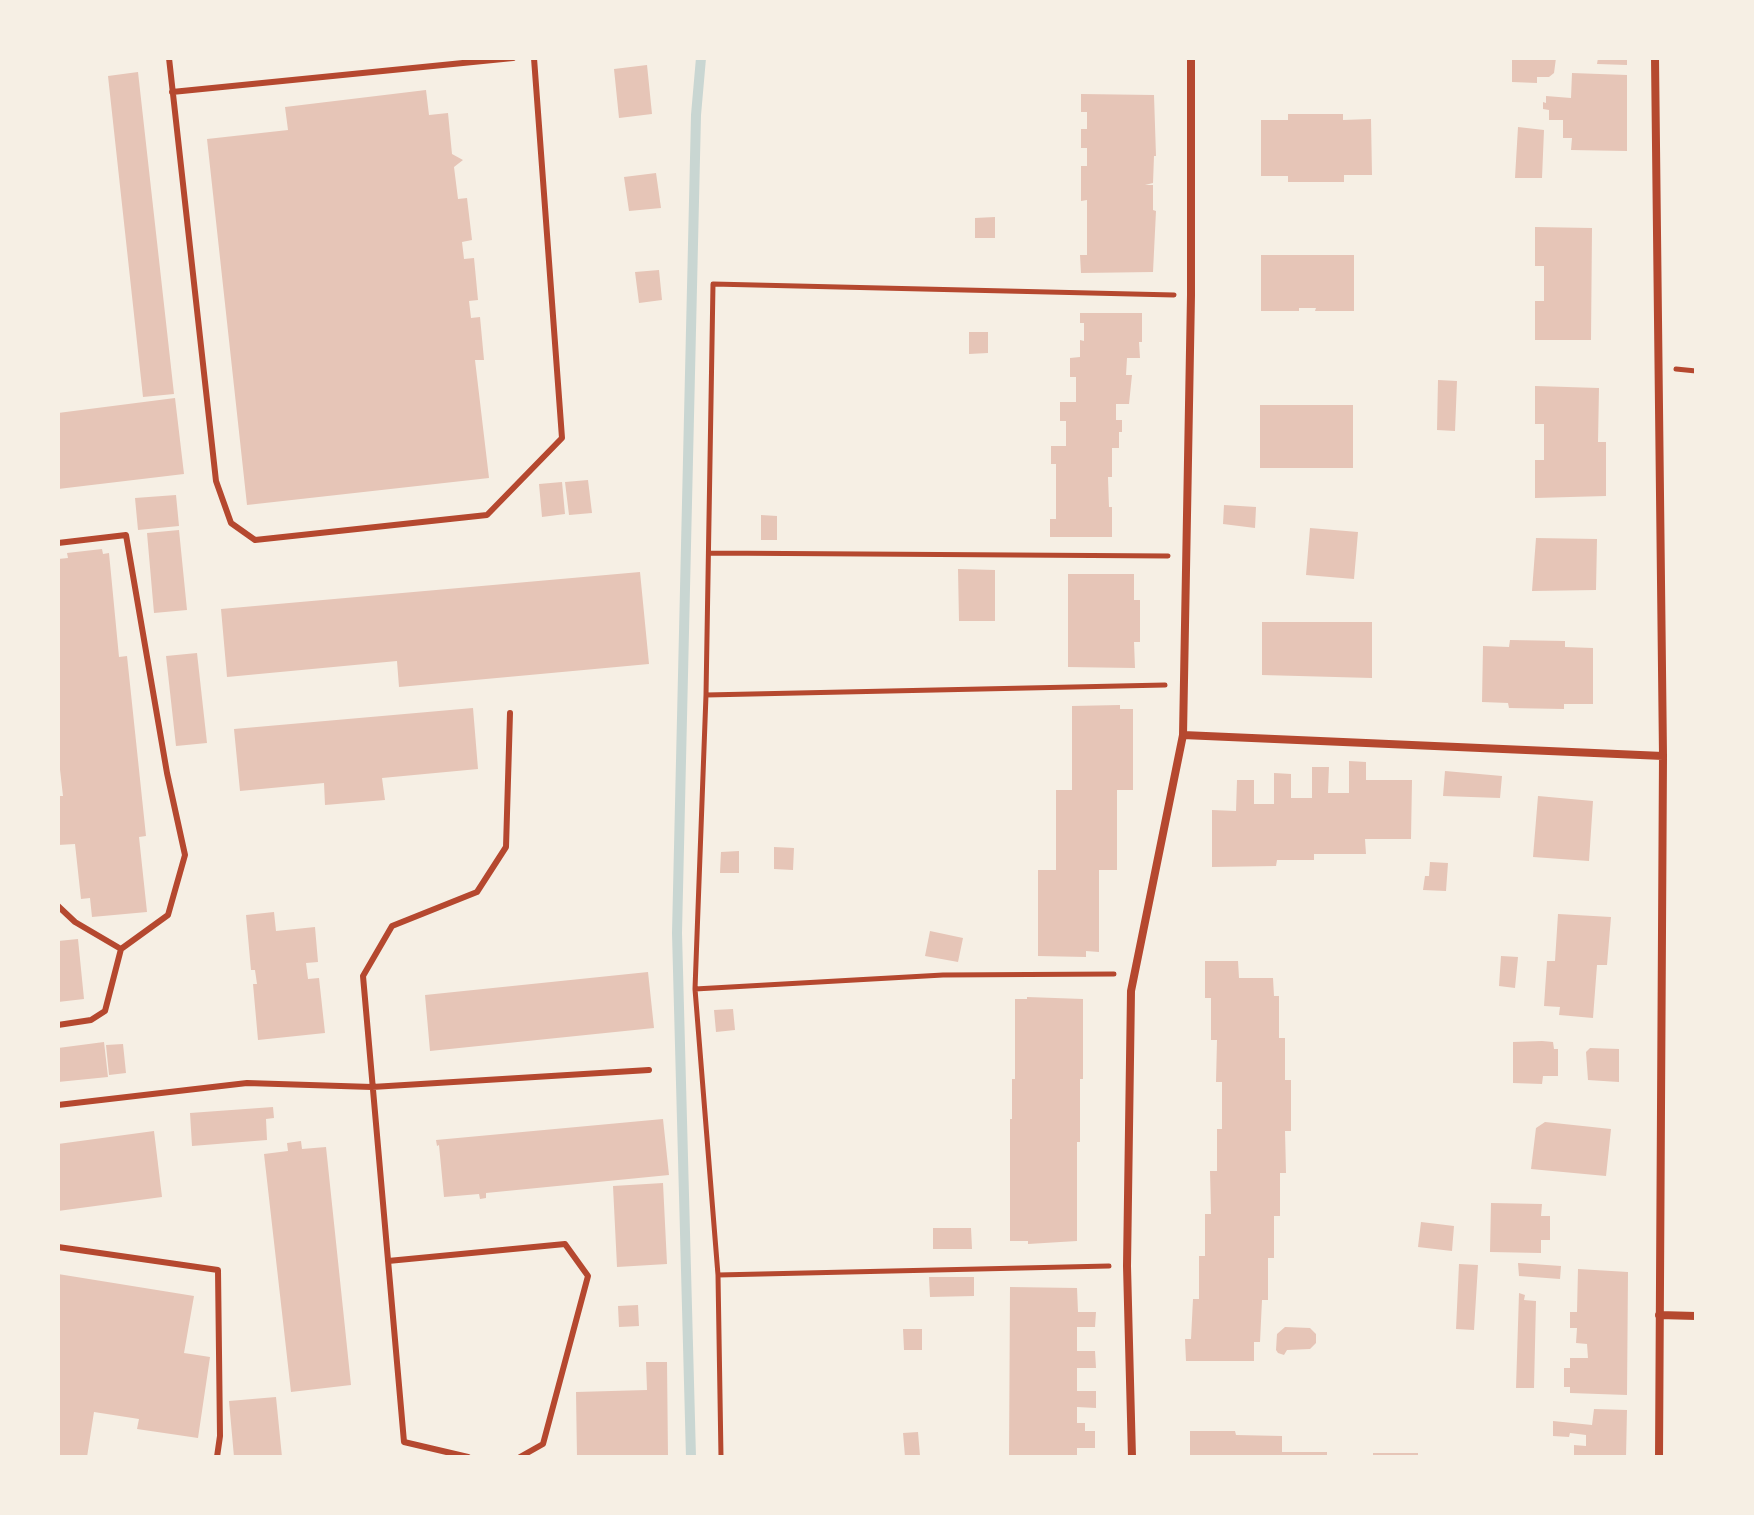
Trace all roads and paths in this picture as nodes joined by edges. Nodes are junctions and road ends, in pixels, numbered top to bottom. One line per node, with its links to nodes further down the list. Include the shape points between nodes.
1 (169, 58): 6 (lane)
2 (513, 58): 6 (lane)
3 (534, 58): 6 (lane, via 562,438 487,515 280,538 255,540 231,523 216,481)
4 (1191, 58): 7 (street)
5 (1655, 58): 15 (street)
6 (172, 92)
7 (1191, 295): 9 (path, via 713,284); 10 (street)
8 (58, 543): 17 (lane, via 126,535 185,855 168,915)
9 (709, 553): 10 (path); 12 (path)
10 (1186, 556): 11 (street)
11 (1184, 684): 12 (path); 14 (street)
12 (706, 695): 19 (path)
13 (510, 713): 22 (lane, via 506,847 477,892 392,926 363,976)
14 (1183, 735): 15 (street); 18 (street)
15 (1663, 756): 28 (street)
16 (58, 906): 17 (lane)
17 (121, 949): 20 (lane, via 105,1011 91,1020)
18 (1134, 973): 19 (path, via 943,975); 26 (street)
19 (695, 989): 27 (path)
20 (58, 1025)
21 (649, 1070): 22 (lane)
22 (372, 1087): 23 (lane, via 247,1083); 25 (lane)
23 (58, 1105)
24 (58, 1247): 30 (lane, via 218,1270)
25 (388, 1261): 31 (lane, via 404,1442); 32 (lane, via 565,1244 588,1276 543,1444)
26 (1127, 1266): 27 (path); 34 (street)
27 (718, 1275): 33 (path)
28 (1659, 1315): 29 (street); 35 (street)
29 (1696, 1316)
30 (217, 1457)
31 (468, 1457)
32 (520, 1457)
33 (721, 1457)
34 (1132, 1457)
35 (1659, 1457)

